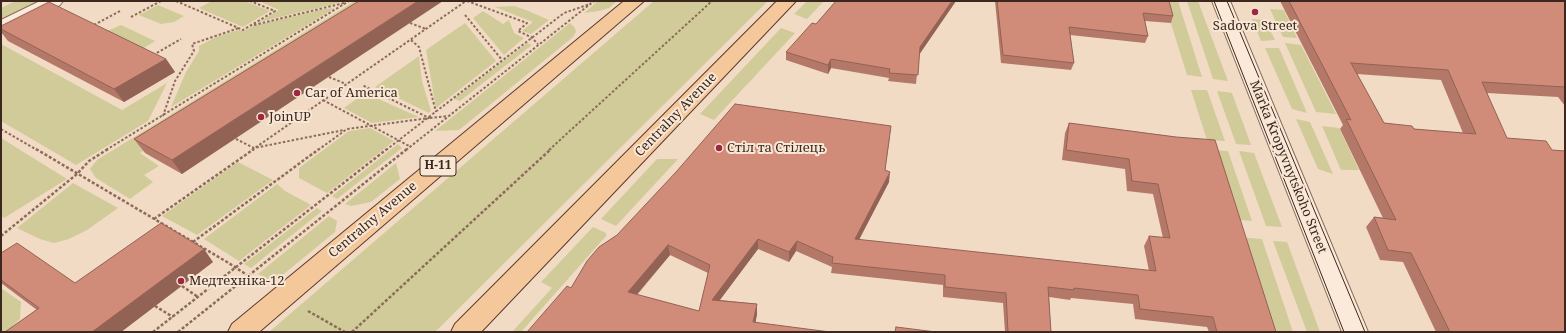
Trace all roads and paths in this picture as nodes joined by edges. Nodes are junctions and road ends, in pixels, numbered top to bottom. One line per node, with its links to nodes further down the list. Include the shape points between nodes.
1 (54, 1): 19 (street)
2 (161, 1): 15 (path)
3 (176, 1): 20 (path)
4 (250, 1): 18 (path, via 275,11)
5 (466, 1): 21 (path); 22 (path, via 527,23 518,32)
6 (594, 1): 12 (path)
7 (635, 1): 53 (main road, Centralny Avenue / Н-11)
8 (712, 1): 60 (path)
9 (787, 1): 61 (main road, Centralny Avenue)
10 (1221, 1): 62 (street, Marka Kropyvnytskoho Street)
11 (348, 2): 18 (path); 33 (path)
12 (590, 4): 22 (path, via 564,13); 25 (path)
13 (120, 11): 17 (path)
14 (465, 15): 27 (path)
15 (131, 17)
16 (410, 22): 21 (path)
17 (93, 25)
18 (251, 25): 20 (path, via 243,30)
19 (1, 27)
20 (239, 28): 33 (path, via 192,44 194,51 175,82)
21 (426, 29): 24 (path)
22 (531, 37): 25 (path); 27 (path)
23 (181, 39): 26 (path)
24 (411, 40): 29 (path); 32 (path, via 419,46)
25 (538, 44): 34 (path)
26 (147, 59)
27 (502, 60): 32 (path)
28 (329, 77): 29 (path)
29 (346, 84): 31 (path)
30 (362, 85): 35 (path)
31 (323, 100): 36 (path); 42 (path)
32 (436, 112): 35 (path)
33 (163, 116): 43 (path, via 89,161)
34 (450, 116): 35 (path); 41 (path)
35 (429, 118): 36 (path); 40 (path)
36 (372, 126): 38 (path); 40 (path)
37 (1, 129): 43 (path)
38 (347, 129): 42 (path); 48 (path)
39 (236, 139): 42 (path)
40 (400, 140): 41 (path); 49 (path)
41 (411, 146): 50 (path)
42 (254, 148): 44 (path)
43 (77, 174): 44 (path); 47 (path)
44 (154, 219): 45 (path)
45 (168, 227): 46 (path); 48 (path)
46 (161, 231)
47 (1, 236)
48 (194, 242): 49 (path)
49 (235, 268): 50 (path); 52 (path)
50 (248, 276): 53 (path); 57 (path)
51 (182, 286): 52 (path)
52 (198, 297): 55 (path)
53 (283, 297): 58 (main road, Centralny Avenue / Н-11); 59 (path)
54 (155, 306): 55 (path)
55 (173, 316): 56 (path)
56 (153, 332)
57 (178, 332)
58 (241, 332)
59 (345, 332)
60 (352, 332)
61 (464, 332)
62 (1355, 332)

